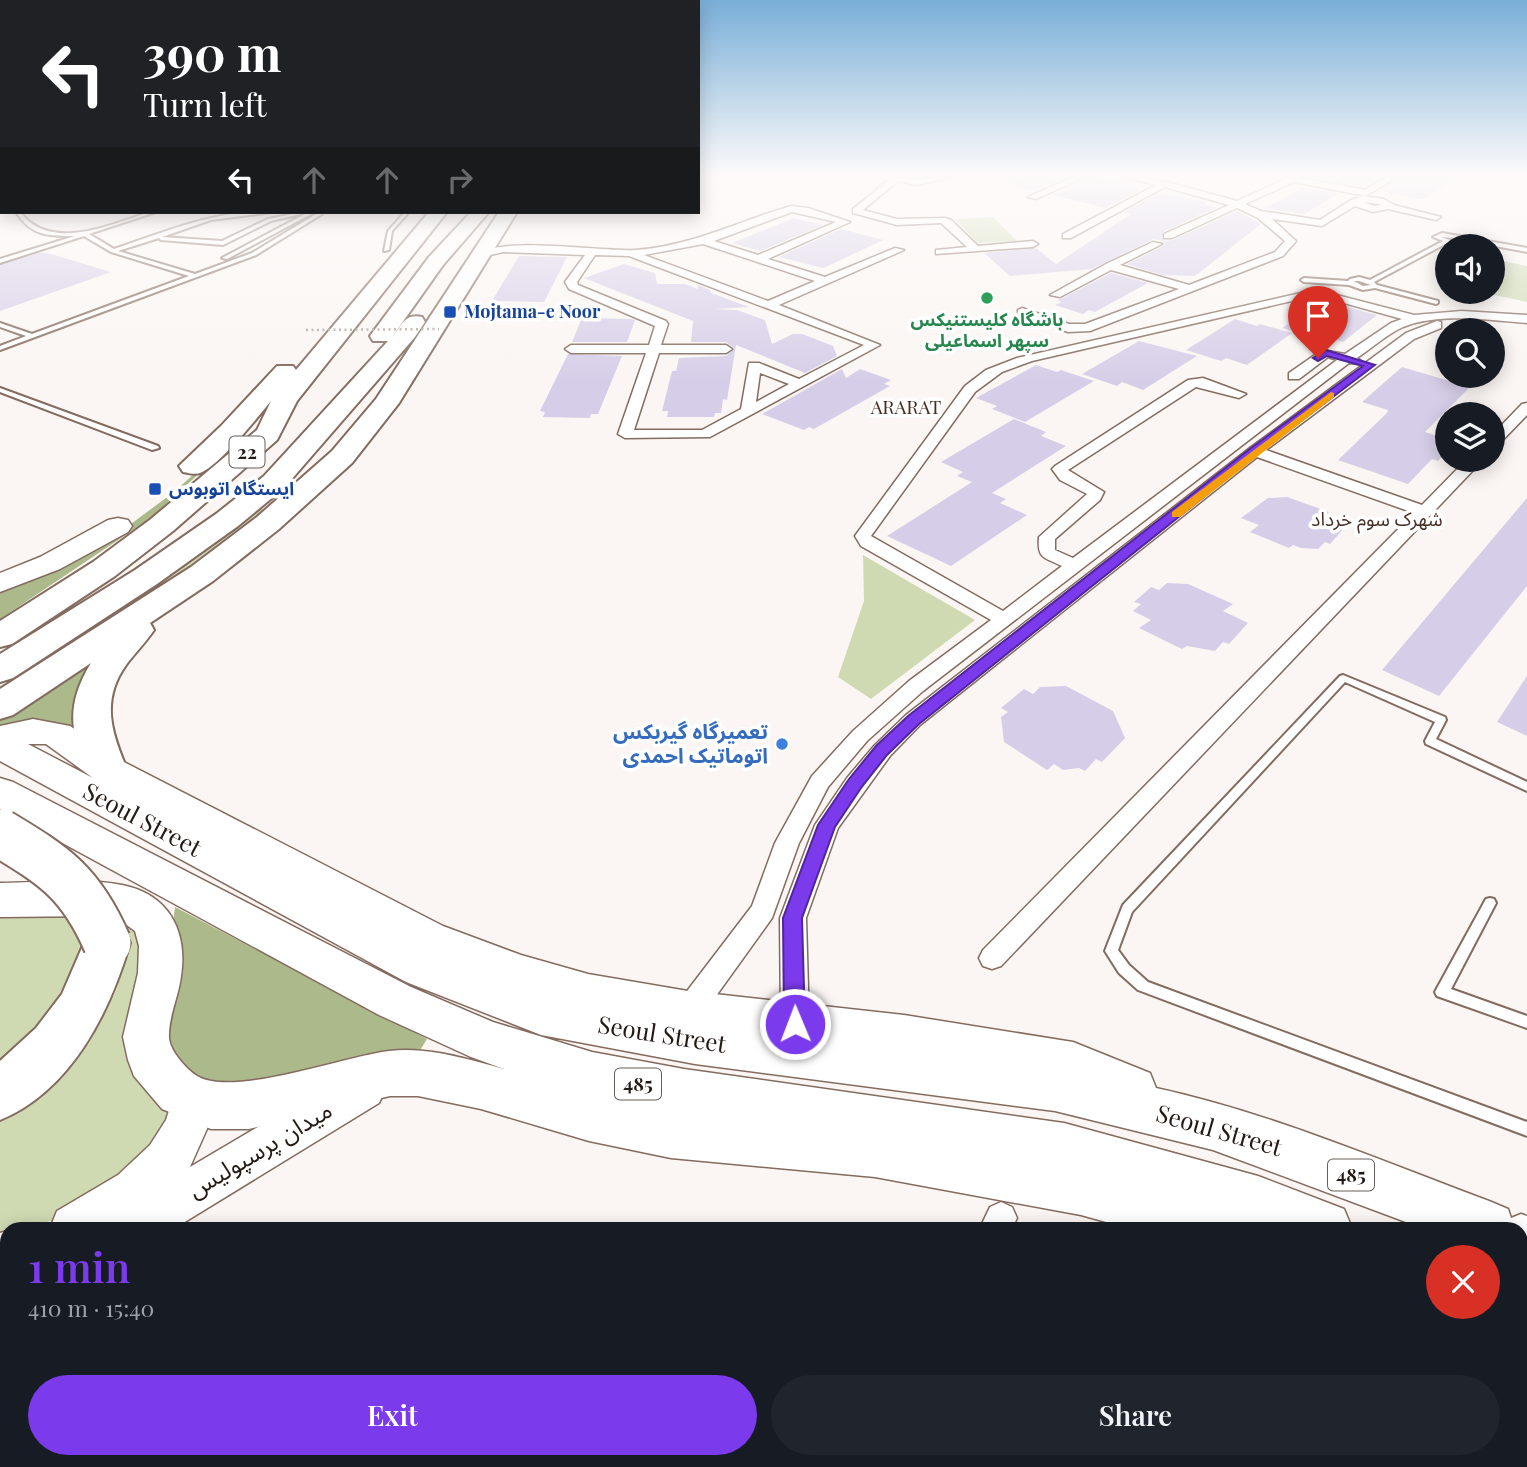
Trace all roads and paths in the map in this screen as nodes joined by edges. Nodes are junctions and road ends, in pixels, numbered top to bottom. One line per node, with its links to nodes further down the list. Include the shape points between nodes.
1 (52, 244): 33 (lane)
2 (102, 244): 27 (lane)
3 (133, 244): 27 (lane)
4 (253, 244): 35 (lane)
5 (270, 244): 36 (lane)
6 (387, 244): 23 (lane)
7 (392, 244): 23 (highway)
8 (411, 244): 68 (highway, 22, via 285,399)
9 (435, 244): 68 (highway, 22, via 306,401)
10 (451, 244): 62 (highway, 22, via 377,342)
11 (471, 244): 62 (highway, 22, via 404,337)
12 (684, 244): 30 (street)
13 (714, 244): 32 (street)
14 (795, 244): 32 (street)
15 (970, 244): 22 (street)
16 (1028, 244): 22 (street)
17 (1156, 244): 34 (street)
18 (1288, 244): 40 (street, via 1279,254)
19 (492, 247): 24 (street); 52 (highway)
20 (1505, 247): 26 (lane)
21 (1435, 248): 39 (lane)
22 (975, 249): 28 (street)
23 (386, 250): 72 (highway, via 238,424)
24 (593, 250): 30 (street); 56 (street, via 571,282 573,287 662,324)
25 (899, 250): 38 (street)
26 (1527, 250)
27 (113, 251): 35 (lane)
28 (940, 252)
29 (1505, 252): 31 (lane)
30 (633, 253): 43 (street)
31 (1527, 256)
32 (758, 259): 38 (street)
33 (0, 261)
34 (1110, 267): 40 (street); 41 (street)
35 (186, 273): 36 (lane); 50 (lane)
36 (195, 276): 51 (lane)
37 (1304, 280): 39 (lane, via 1363,288)
38 (825, 281): 43 (street)
39 (1373, 284): 42 (lane)
40 (1193, 289): 44 (street, via 1086,328 1068,328)
41 (1056, 295)
42 (1435, 302)
43 (767, 306): 61 (street, via 874,345)
44 (1022, 312)
45 (1414, 319): 46 (street, via 1461,315); 58 (street, via 1395,326); 80 (street, via 1333,297 1305,295 1030,358 982,377 863,536)
46 (1527, 319)
47 (0, 325): 50 (lane)
48 (1527, 326): 59 (street, via 1462,322 1430,326)
49 (306, 330): 52 (path, bridge)
50 (22, 333): 51 (lane); 53 (lane)
51 (32, 336): 54 (lane)
52 (430, 336): 73 (highway, via 352,427); 77 (highway, via 386,403 342,457)
53 (0, 341)
54 (0, 348)
55 (571, 349): 56 (street)
56 (654, 349): 57 (street); 66 (street, via 625,434 705,434)
57 (726, 349)
58 (1347, 359): 59 (street); 60 (street, via 1326,353); 76 (street)
59 (1370, 365): 70 (street)
60 (1294, 376)
61 (800, 384): 66 (street); 66 (street, via 754,366)
62 (355, 388): 73 (highway, 22)
63 (0, 390): 69 (lane)
64 (1239, 394): 76 (street, via 1193,383 1060,469 1065,477 1096,492 1047,537 1046,552)
65 (1527, 407): 67 (street)
66 (748, 411)
67 (1505, 430)
68 (268, 435): 81 (highway, 22, via 133,548)
69 (155, 448)
70 (1255, 451): 74 (street); 79 (street)
71 (1464, 472): 74 (street)
72 (180, 479)
73 (274, 482): 82 (highway, 22, via 146,577)
74 (1426, 512): 90 (street)
75 (129, 518): 78 (main road, via 50,563)
76 (1071, 569): 79 (street); 80 (street)
77 (202, 574): 83 (highway); 85 (highway, via 135,631 105,670 93,696 91,720)
78 (0, 583)
79 (1090, 583): 93 (street, via 913,720 882,751 827,825 793,918)
80 (1003, 619): 91 (street, via 890,708 829,771 800,815 763,911)
81 (0, 636)
82 (0, 670)
83 (0, 706)
84 (3, 757): 85 (main road, via 23,730 58,733); 97 (main road, Seoul Street / 485, via 421,968 541,1014 695,1042 1055,1088); 102 (main road, Seoul Street / 485, via 395,1001 487,1042 592,1075 684,1092 1064,1148 1258,1202)
85 (107, 769): 91 (main road, via 428,939 520,974 588,993)
86 (1527, 787): 98 (lane, via 1430,741 1441,720 1343,678 1127,909 1111,951 1143,986)
87 (0, 833): 95 (highway, bridge, via 57,867 80,890 96,913 107,943 97,980 70,1026 49,1052)
88 (0, 900): 96 (main road, via 99,898 123,902 154,922 160,973 146,1037 151,1060 179,1092)
89 (1490, 903): 92 (lane, via 1442,992)
90 (992, 958)
91 (688, 1012): 93 (main road)
92 (1527, 1022)
93 (795, 1024): 97 (main road, via 1073,1064)
94 (390, 1073): 96 (main road, via 249,1105 211,1104); 100 (main road, میدان پرسپولیس); 101 (main road, via 443,1077 589,1117 671,1133 875,1152 1022,1177)
95 (0, 1094)
96 (193, 1097): 99 (main road, via 186,1130 149,1183)
97 (1213, 1125): 103 (main road, Seoul Street / 485)
98 (1527, 1129)
99 (84, 1222)
100 (141, 1222)
101 (1198, 1222)
102 (1310, 1222)
103 (1473, 1222)

